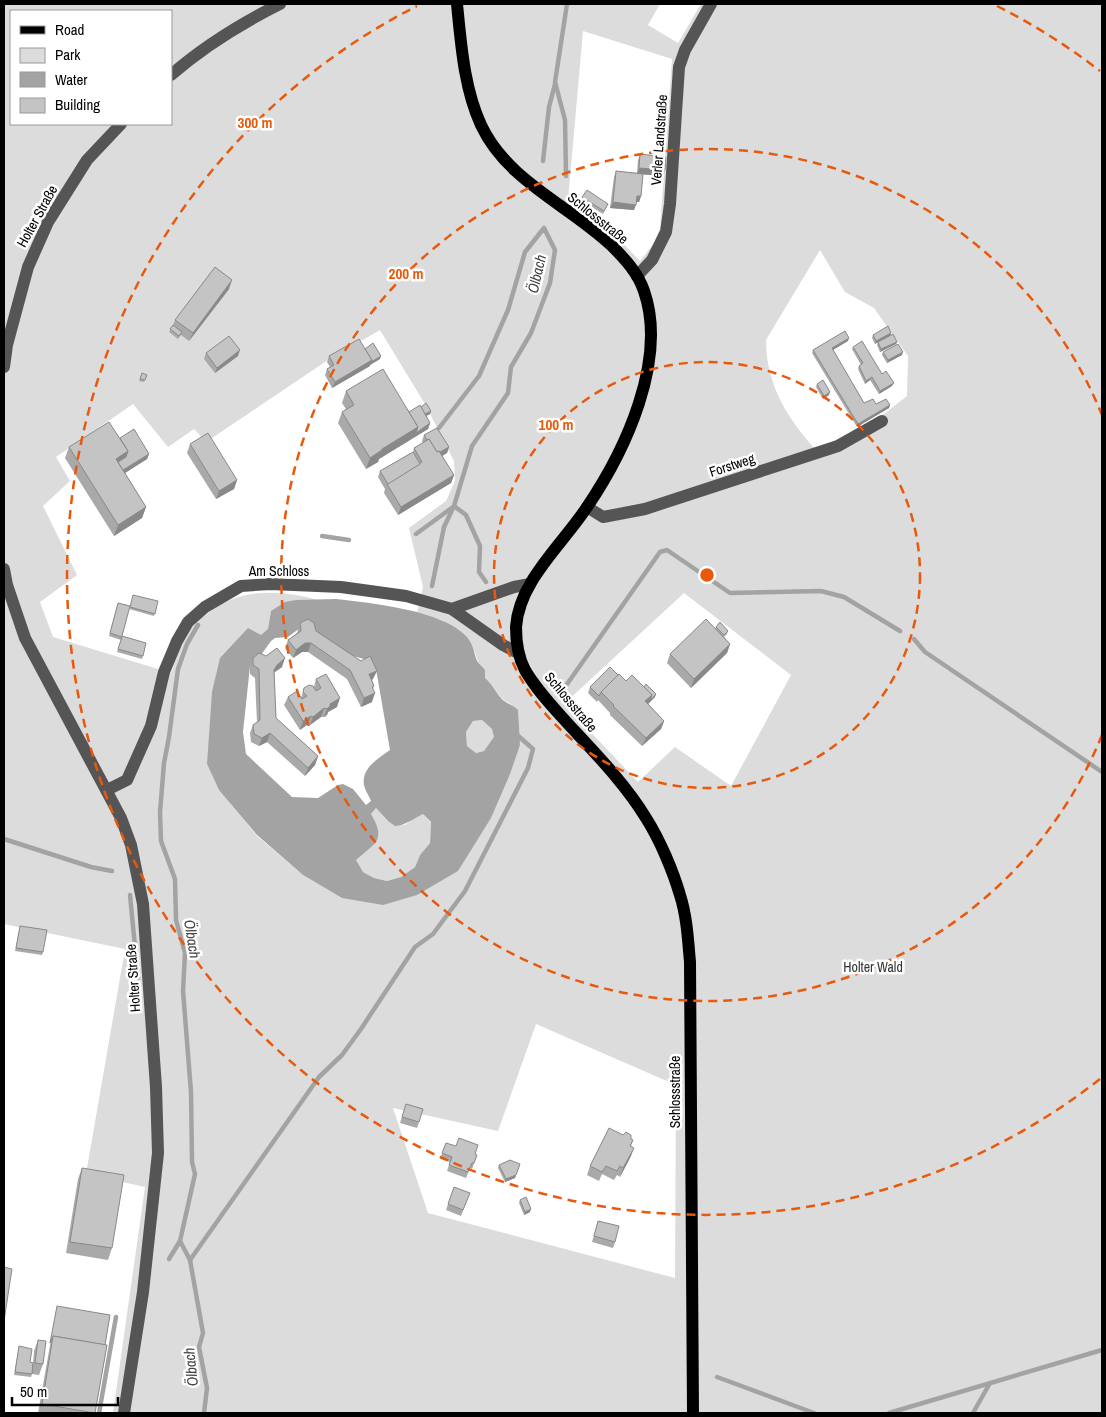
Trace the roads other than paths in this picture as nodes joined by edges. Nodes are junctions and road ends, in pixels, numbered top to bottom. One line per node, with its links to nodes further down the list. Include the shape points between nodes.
1 (280, 4): 4 (street, via 257,15)
2 (457, 4): 6 (main road, Schlossstraße, via 468,86 481,126 500,156 528,182 598,233 625,258)
3 (711, 4): 6 (street, Verler Landstraße, via 679,67 666,232 652,260)
4 (172, 74)
5 (119, 125): 7 (street, Holter Straße, via 88,160 48,222 28,267)
6 (637, 276): 9 (main road, Schlossstraße, via 646,297 651,326 647,372 617,457)
7 (4, 367)
8 (882, 421): 9 (street, Forstweg, via 838,446 645,509 603,516)
9 (587, 507): 11 (main road, Schlossstraße)
10 (4, 569): 14 (street, Holter Straße, via 26,638)
11 (530, 584): 12 (street); 13 (main road, Schlossstraße, via 519,607 516,628)
12 (452, 609): 13 (street, Am Schloss); 14 (street, Am Schloss, via 406,596 341,587 241,586 205,607 188,622 164,672 151,726 127,780)
13 (518, 653): 16 (main road, Schlossstraße, via 525,671 547,700 618,780 646,818 680,895 690,962)
14 (107, 790): 15 (street, Holter Straße, via 131,845 143,904 158,1153 143,1292)
15 (124, 1413)
16 (693, 1413)

